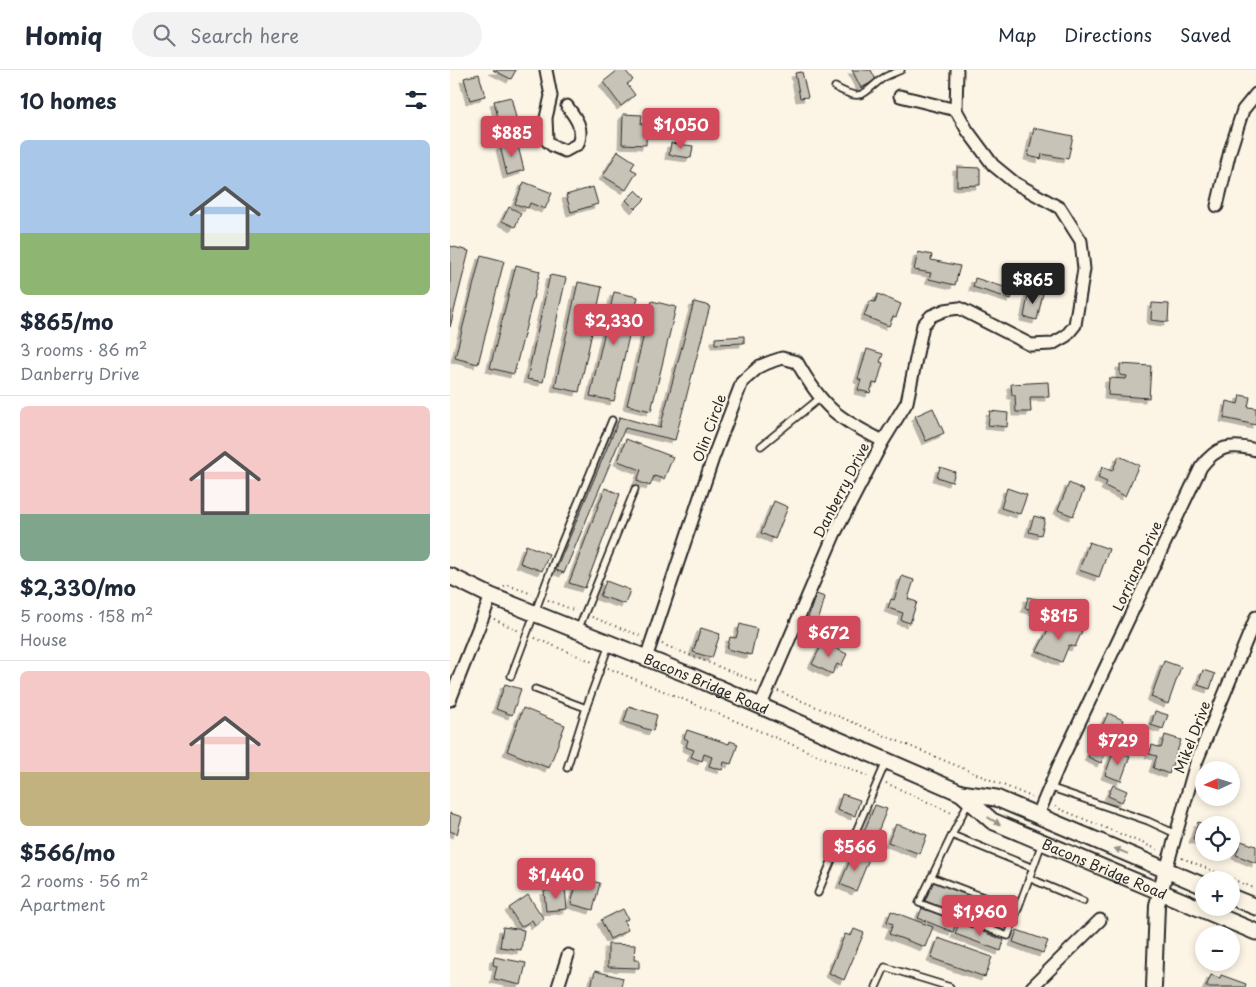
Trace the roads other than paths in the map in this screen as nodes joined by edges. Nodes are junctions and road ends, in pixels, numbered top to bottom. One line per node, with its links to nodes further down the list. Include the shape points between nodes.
1 (546, 70): 7 (street, via 550,96 546,118 547,141 565,151 578,144 580,131)
2 (901, 70): 4 (lane, via 884,78 866,93 857,95)
3 (956, 70): 8 (street)
4 (835, 87)
5 (1256, 94): 9 (street, via 1244,110)
6 (900, 96): 8 (street)
7 (567, 106)
8 (956, 110): 12 (street, Danberry Drive, via 993,164 1015,183 1060,208 1081,241 1084,269 1075,325 1066,336 1052,344 1031,345 959,308 931,316 923,325 907,402)
9 (1217, 206)
10 (820, 398): 12 (street, Olin Circle, via 844,421); 13 (lane); 22 (street, Olin Circle, via 797,362 782,358 760,366 742,382)
11 (612, 420): 18 (lane)
12 (883, 441): 26 (street, Danberry Drive, via 818,568 786,652)
13 (760, 446)
14 (1256, 450): 30 (street, Lorriane Drive, via 1234,446 1219,448 1200,467)
15 (635, 489): 20 (lane)
16 (450, 576): 17 (main road, Bacons Bridge Road)
17 (491, 596): 18 (main road, Bacons Bridge Road); 25 (street)
18 (534, 613): 20 (main road, Bacons Bridge Road); 23 (lane)
19 (1256, 617): 33 (street, Mikel Drive, via 1196,763)
20 (578, 630): 21 (main road, Bacons Bridge Road)
21 (610, 643): 22 (main road, Bacons Bridge Road); 27 (lane)
22 (646, 658): 26 (main road, Bacons Bridge Road)
23 (511, 676)
24 (536, 688): 27 (lane)
25 (450, 700)
26 (760, 706): 28 (main road, Bacons Bridge Road)
27 (586, 708): 29 (lane)
28 (887, 760): 31 (main road, Bacons Bridge Road); 42 (lane, via 853,838 834,855)
29 (567, 768)
30 (1049, 787): 32 (street, Lorriane Drive); 33 (lane)
31 (965, 797): 32 (main road, Bacons Bridge Road, via 996,798); 34 (lane); 35 (main road, Bacons Bridge Road, one-way to 35, via 992,821)
32 (1037, 817): 37 (main road, Bacons Bridge Road, one-way to 32)
33 (1176, 834): 37 (street, Mikel Drive)
34 (952, 835): 36 (lane); 38 (lane)
35 (1042, 843): 36 (lane); 41 (main road, Bacons Bridge Road)
36 (1033, 868): 39 (lane)
37 (1166, 870): 40 (main road, Bacons Bridge Road); 41 (street)
38 (931, 877): 46 (lane); 46 (lane, via 918,903 1008,936)
39 (1030, 878): 43 (lane); 46 (lane)
40 (1195, 882)
41 (1160, 892): 48 (main road, Bacons Bridge Road); 54 (street)
42 (818, 893)
43 (1083, 900)
44 (1240, 901): 45 (main road)
45 (1256, 907)
46 (1017, 910)
47 (1100, 920): 50 (street)
48 (1256, 932)
49 (568, 955): 51 (street)
50 (1038, 985)
51 (558, 987)
52 (876, 987): 53 (lane, via 885,967)
53 (950, 987)
54 (1154, 987)

